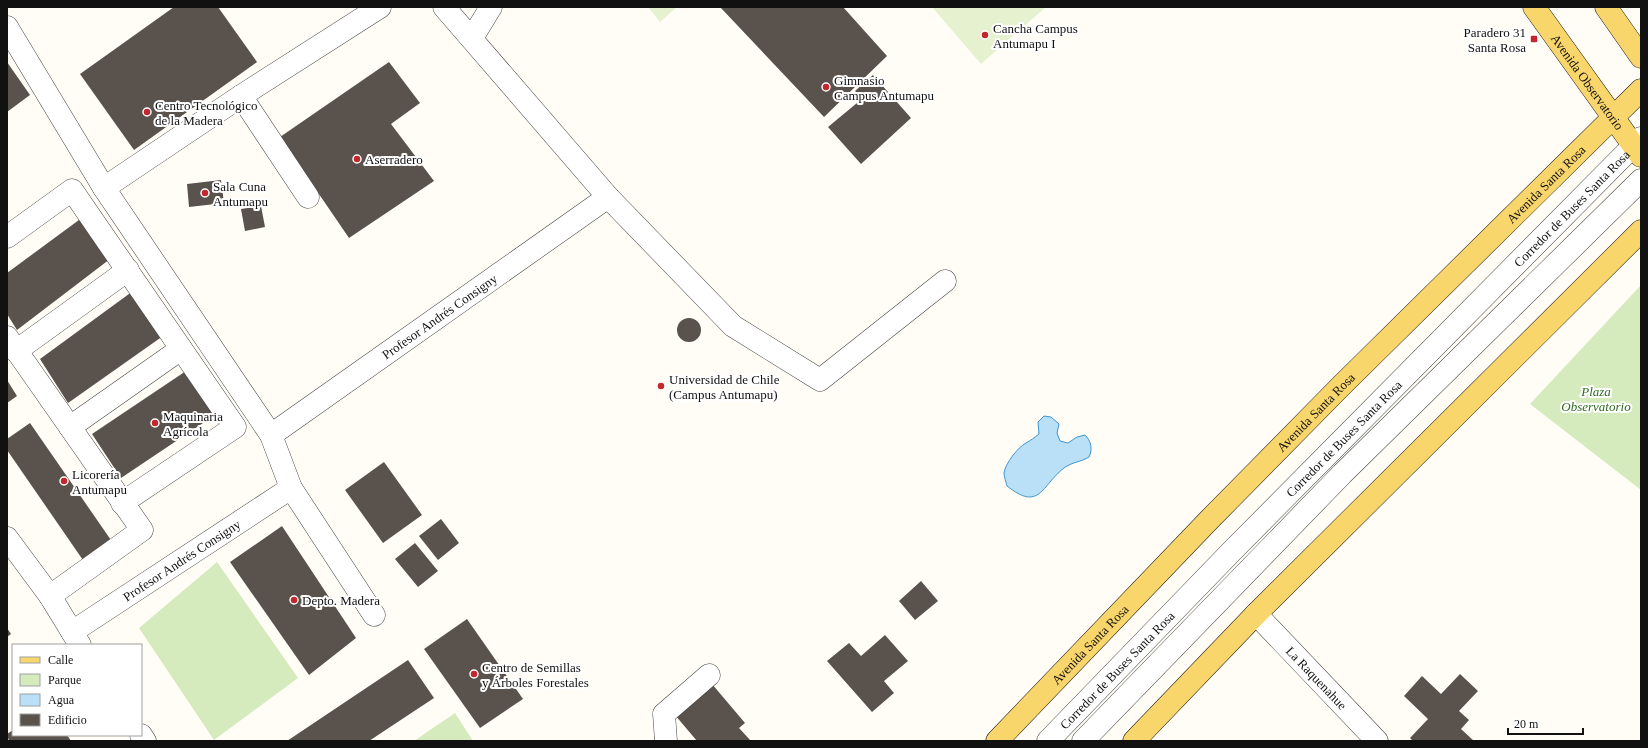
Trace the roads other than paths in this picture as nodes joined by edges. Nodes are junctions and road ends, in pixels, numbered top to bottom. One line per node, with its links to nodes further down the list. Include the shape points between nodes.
1 (380, 7): 10 (lane)
2 (444, 7): 7 (lane)
3 (491, 7): 7 (lane)
4 (1534, 7): 11 (main road, Avenida Observatorio)
5 (1606, 7): 8 (main road)
6 (7, 27): 14 (lane)
7 (472, 38): 16 (lane)
8 (1641, 57)
9 (1641, 90): 11 (main road, Avenida Santa Rosa)
10 (241, 96): 14 (lane); 15 (lane)
11 (1614, 117): 12 (main road, Avenida Observatorio); 34 (main road, Avenida Santa Rosa, via 1341,386)
12 (1638, 147): 35 (lane, Corredor de Buses Santa Rosa, via 1232,551)
13 (1641, 180): 36 (lane, Corredor de Buses Santa Rosa, via 1342,474)
14 (104, 188): 24 (lane)
15 (308, 197)
16 (608, 198): 20 (lane, via 733,326 820,380); 24 (lane, Profesor Andrés Consigny)
17 (1641, 231): 29 (main road)
18 (7, 236): 19 (lane, via 72,190)
19 (128, 270): 21 (lane); 22 (lane)
20 (945, 281)
21 (12, 344): 23 (lane)
22 (181, 349): 23 (lane); 26 (lane, via 235,427)
23 (70, 427): 26 (lane)
24 (270, 435): 25 (lane)
25 (292, 488): 30 (lane); 31 (lane, Profesor Andrés Consigny)
26 (122, 503): 28 (lane, via 142,530)
27 (7, 538): 28 (lane)
28 (50, 596): 31 (lane)
29 (1256, 614): 37 (main road); 38 (lane, La Raquenahue)
30 (374, 615)
31 (76, 638)
32 (709, 675): 33 (lane, via 664,714)
33 (666, 741)
34 (997, 741)
35 (1048, 741)
36 (1083, 741)
37 (1134, 741)
38 (1376, 741)

